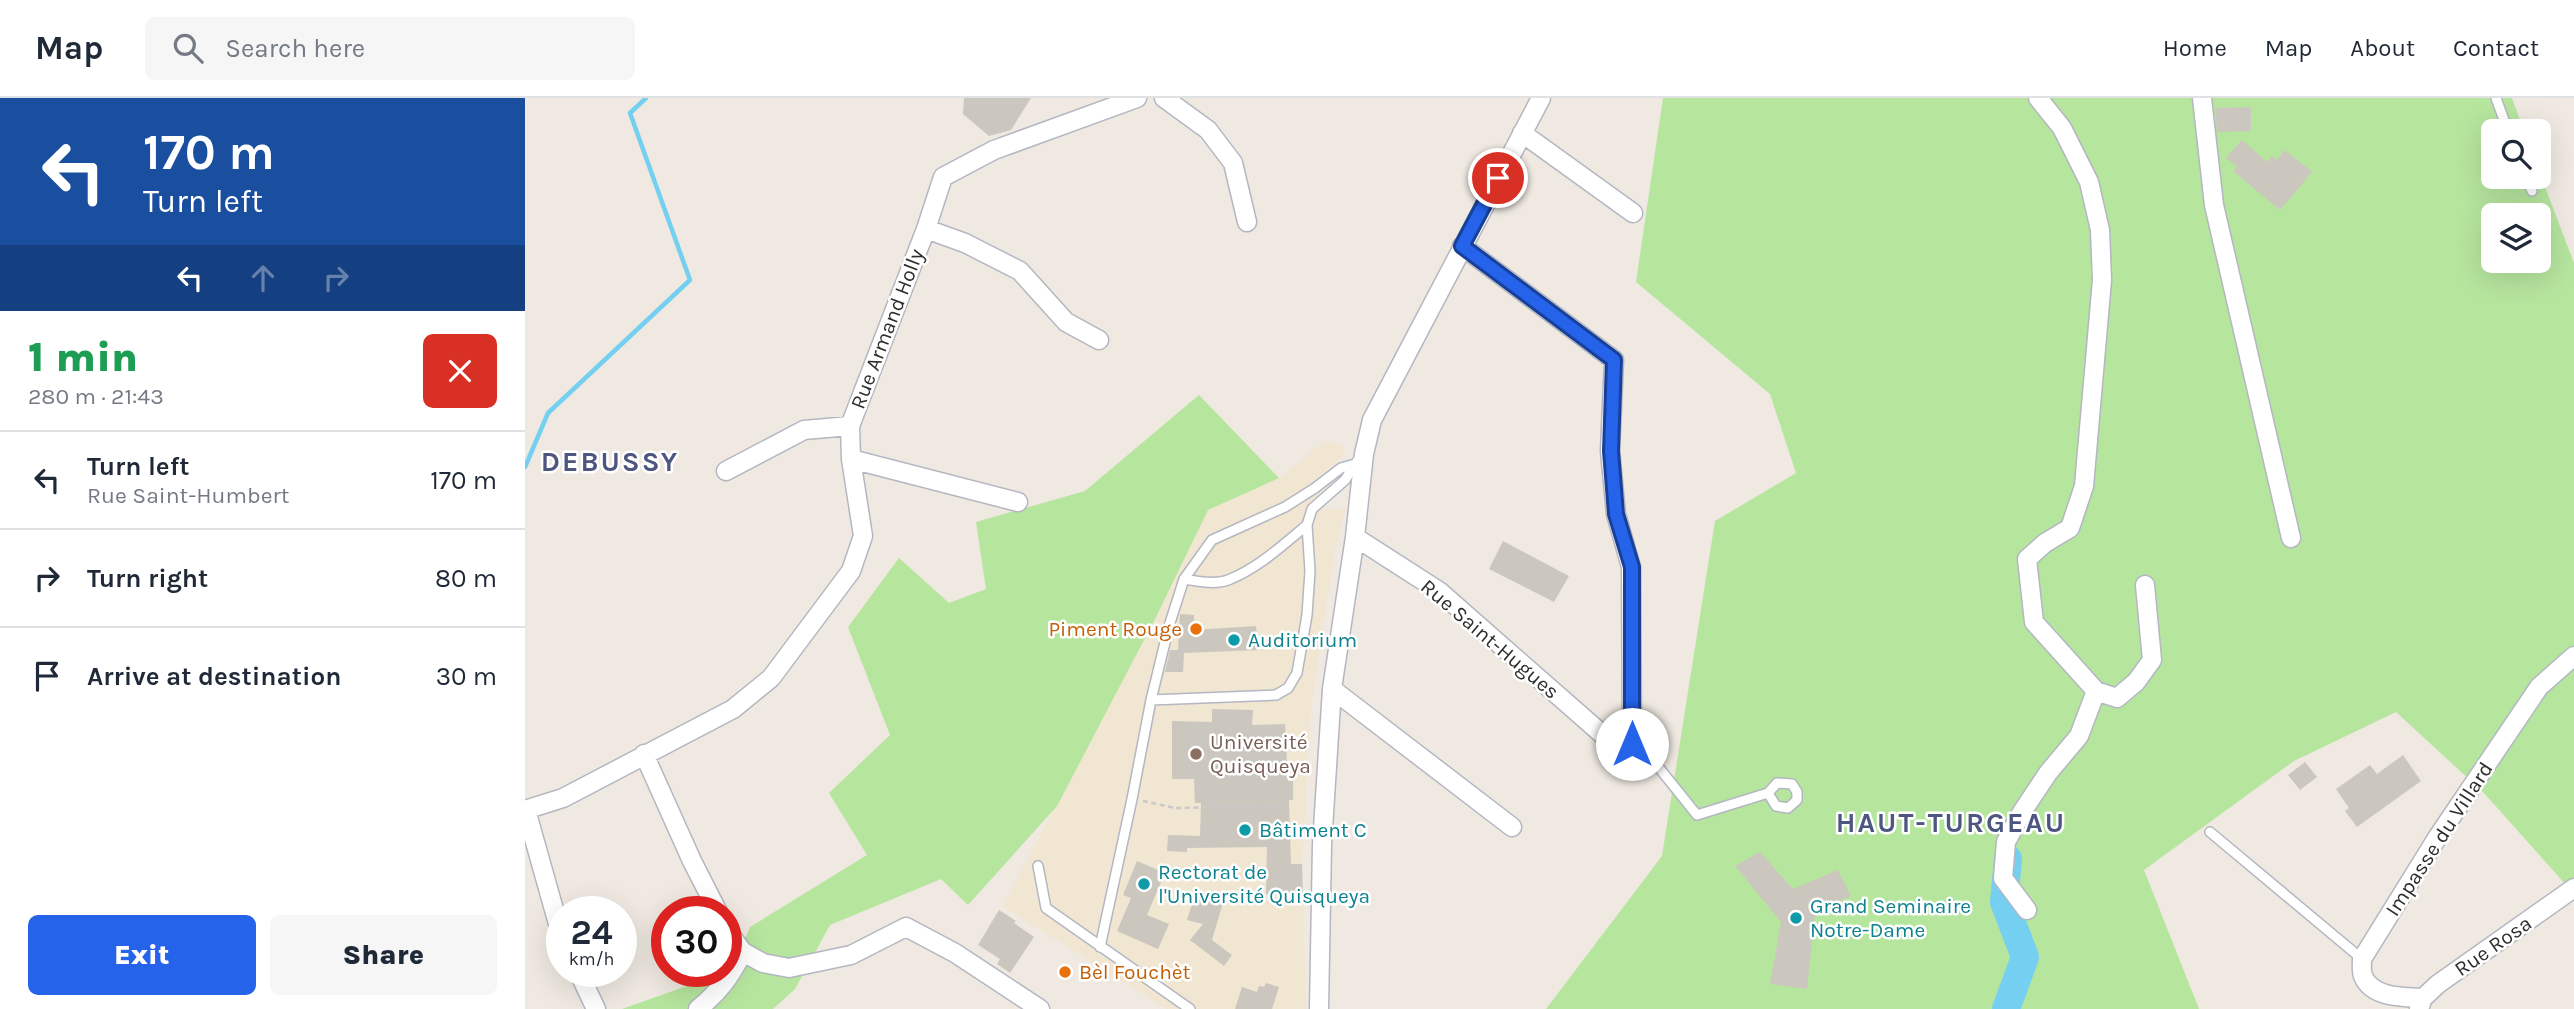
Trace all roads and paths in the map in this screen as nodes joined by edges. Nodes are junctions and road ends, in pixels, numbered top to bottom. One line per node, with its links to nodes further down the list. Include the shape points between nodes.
1 (1137, 98): 11 (street, Rue Armand Holly, via 994,150 943,177)
2 (1164, 98): 10 (street, via 1208,130 1233,163)
3 (1541, 98): 8 (street)
4 (2038, 98): 26 (street, via 2062,128 2088,182 2100,230 2102,280 2084,486 2070,528 2027,559 2034,622)
5 (2201, 98): 21 (street, via 2214,205)
6 (2495, 98): 7 (lane)
7 (2503, 119)
8 (1522, 133): 9 (street); 12 (street)
9 (1633, 213)
10 (1247, 222)
11 (926, 229): 13 (street, via 1020,271 1066,322); 14 (street, Rue Armand Holly)
12 (1462, 246): 16 (street, via 1372,420); 28 (street, via 1614,360 1611,451 1616,514 1632,567)
13 (1100, 340)
14 (850, 426): 15 (street, Rue Armand Holly); 17 (street, via 804,430)
15 (851, 459): 18 (street); 29 (street, Rue Armand Holly, via 863,536 851,572 771,678 733,709)
16 (1359, 459): 19 (lane, via 1345,480 1312,509); 20 (street); 22 (lane, via 1285,507 1212,540)
17 (726, 471)
18 (1018, 502)
19 (1307, 525): 22 (lane, via 1226,581); 27 (lane, via 1307,615 1297,673 1288,688 1276,695)
20 (1355, 537): 25 (street); 28 (street, Rue Saint-Hugues, via 1439,591)
21 (2291, 538)
22 (1184, 579): 27 (lane)
23 (2145, 585): 26 (street, via 2151,660 2117,698)
24 (2574, 656): 43 (street, Impasse du Villard, via 2539,687)
25 (1332, 689): 34 (street); 50 (street, via 1322,844)
26 (2096, 691): 40 (street, via 2079,736 2035,792 2006,842 2003,878)
27 (1151, 700): 31 (lane)
28 (1625, 746): 30 (lane, via 1660,769 1697,814)
29 (644, 754): 33 (street, Rue Armand Holly, via 563,798); 39 (street)
30 (1768, 793)
31 (1132, 799): 32 (path, via 1175,808); 41 (lane)
32 (1282, 806)
33 (526, 810): 38 (street)
34 (1511, 827)
35 (2210, 832): 43 (lane)
36 (1038, 866): 41 (lane, via 1047,908)
37 (2574, 888): 45 (street, Rue Rosa, via 2438,984)
38 (550, 896)
39 (709, 896)
40 (2027, 910)
41 (1100, 947): 49 (lane)
42 (743, 952): 47 (street, via 730,977); 48 (street, via 763,963 789,968 851,955 906,927)
43 (2362, 959): 45 (street, via 2362,975 2373,989)
44 (586, 987): 46 (street)
45 (2421, 1004)
46 (596, 1009)
47 (698, 1009)
48 (1040, 1009)
49 (1190, 1009)
50 (1319, 1009)

